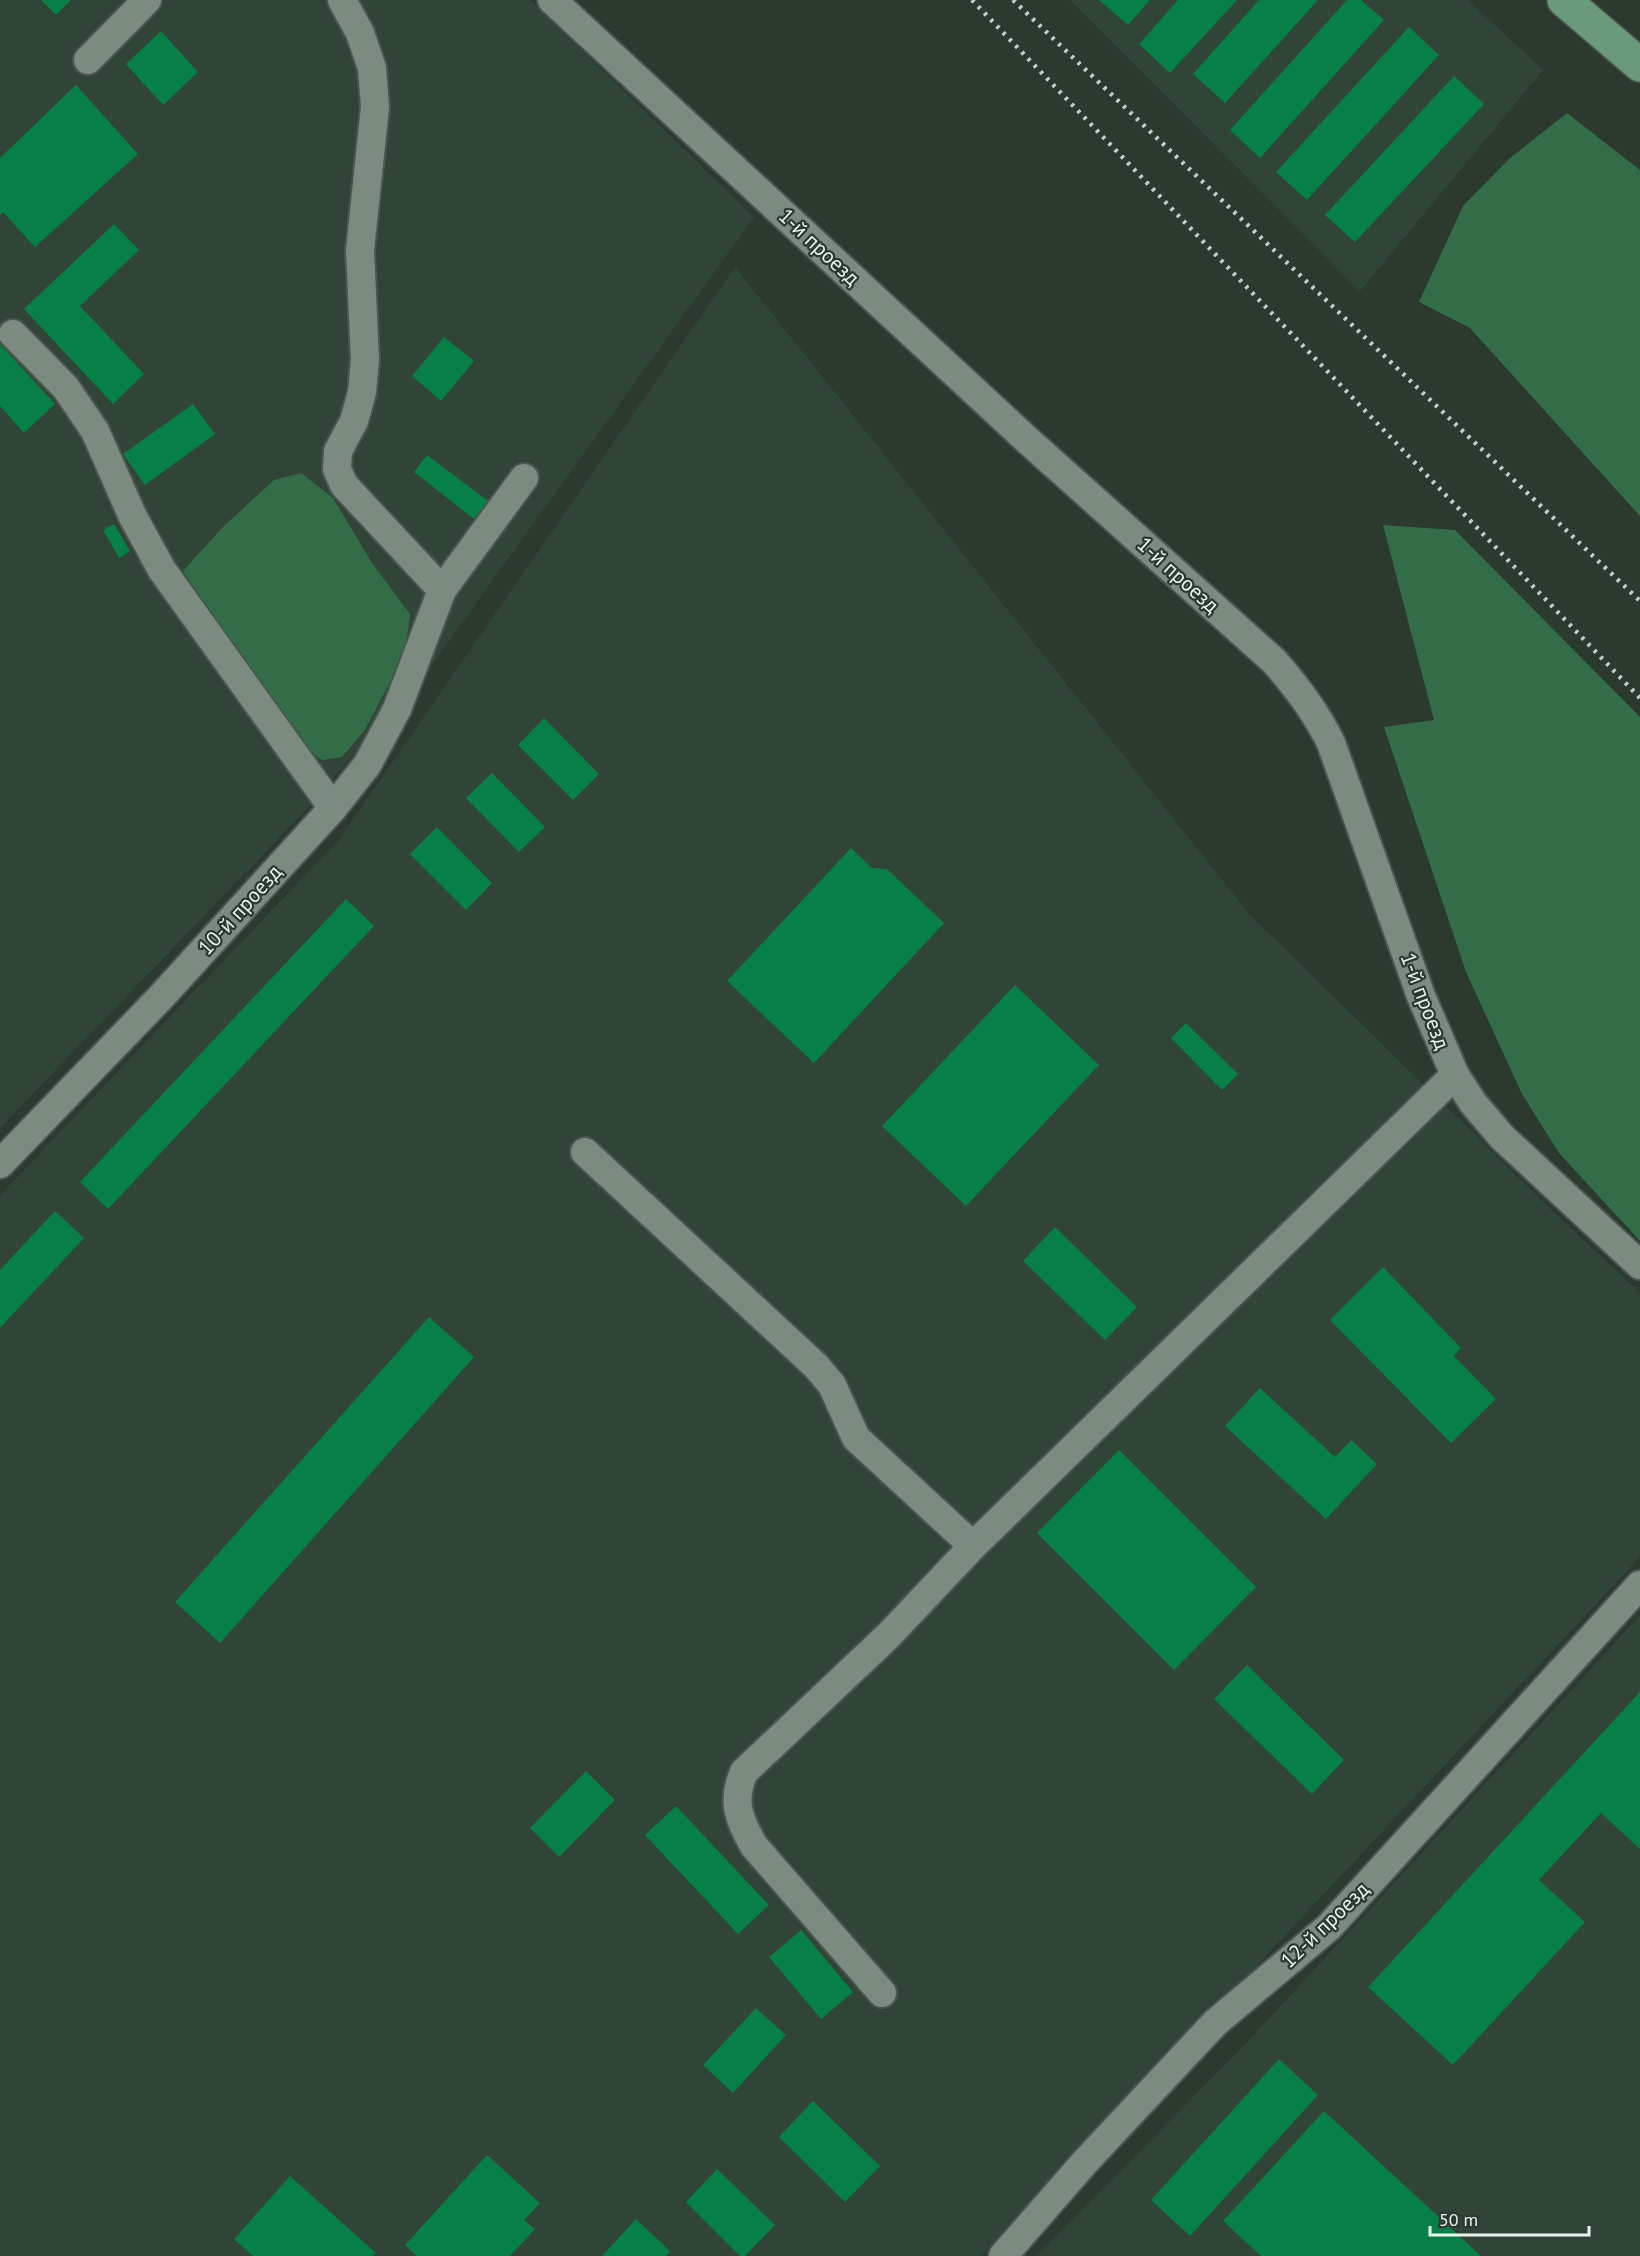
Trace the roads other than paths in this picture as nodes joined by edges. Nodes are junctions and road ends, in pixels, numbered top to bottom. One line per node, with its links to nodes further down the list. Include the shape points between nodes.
1 (147, 0): 5 (street)
2 (342, 0): 9 (street, via 360,33 372,68 375,107 360,250 365,360 362,392 354,421 338,451 337,470 344,485)
3 (552, 0): 11 (street, 1-й проезд, via 1006,421 1274,661 1296,686 1318,715 1331,743 1421,996)
4 (1564, 0): 6 (main road)
5 (88, 60)
6 (1640, 65)
7 (13, 334): 10 (street, via 66,388 95,431 162,570)
8 (524, 478): 9 (street, 10-й проезд)
9 (442, 590): 10 (street, 10-й проезд, via 397,709 367,765)
10 (333, 808): 13 (street, 10-й проезд, via 161,997)
11 (1455, 1075): 14 (street, 1-й проезд, via 1502,1137); 15 (street)
12 (585, 1152): 15 (street, via 816,1366 832,1385 856,1438)
13 (0, 1164)
14 (1640, 1265)
15 (973, 1546): 17 (street, via 889,1635 744,1772 736,1789 738,1809 754,1846)
16 (1640, 1585): 18 (street, 12-й проезд, via 1329,1927 1215,2023)
17 (882, 1993)
18 (1003, 2256)

